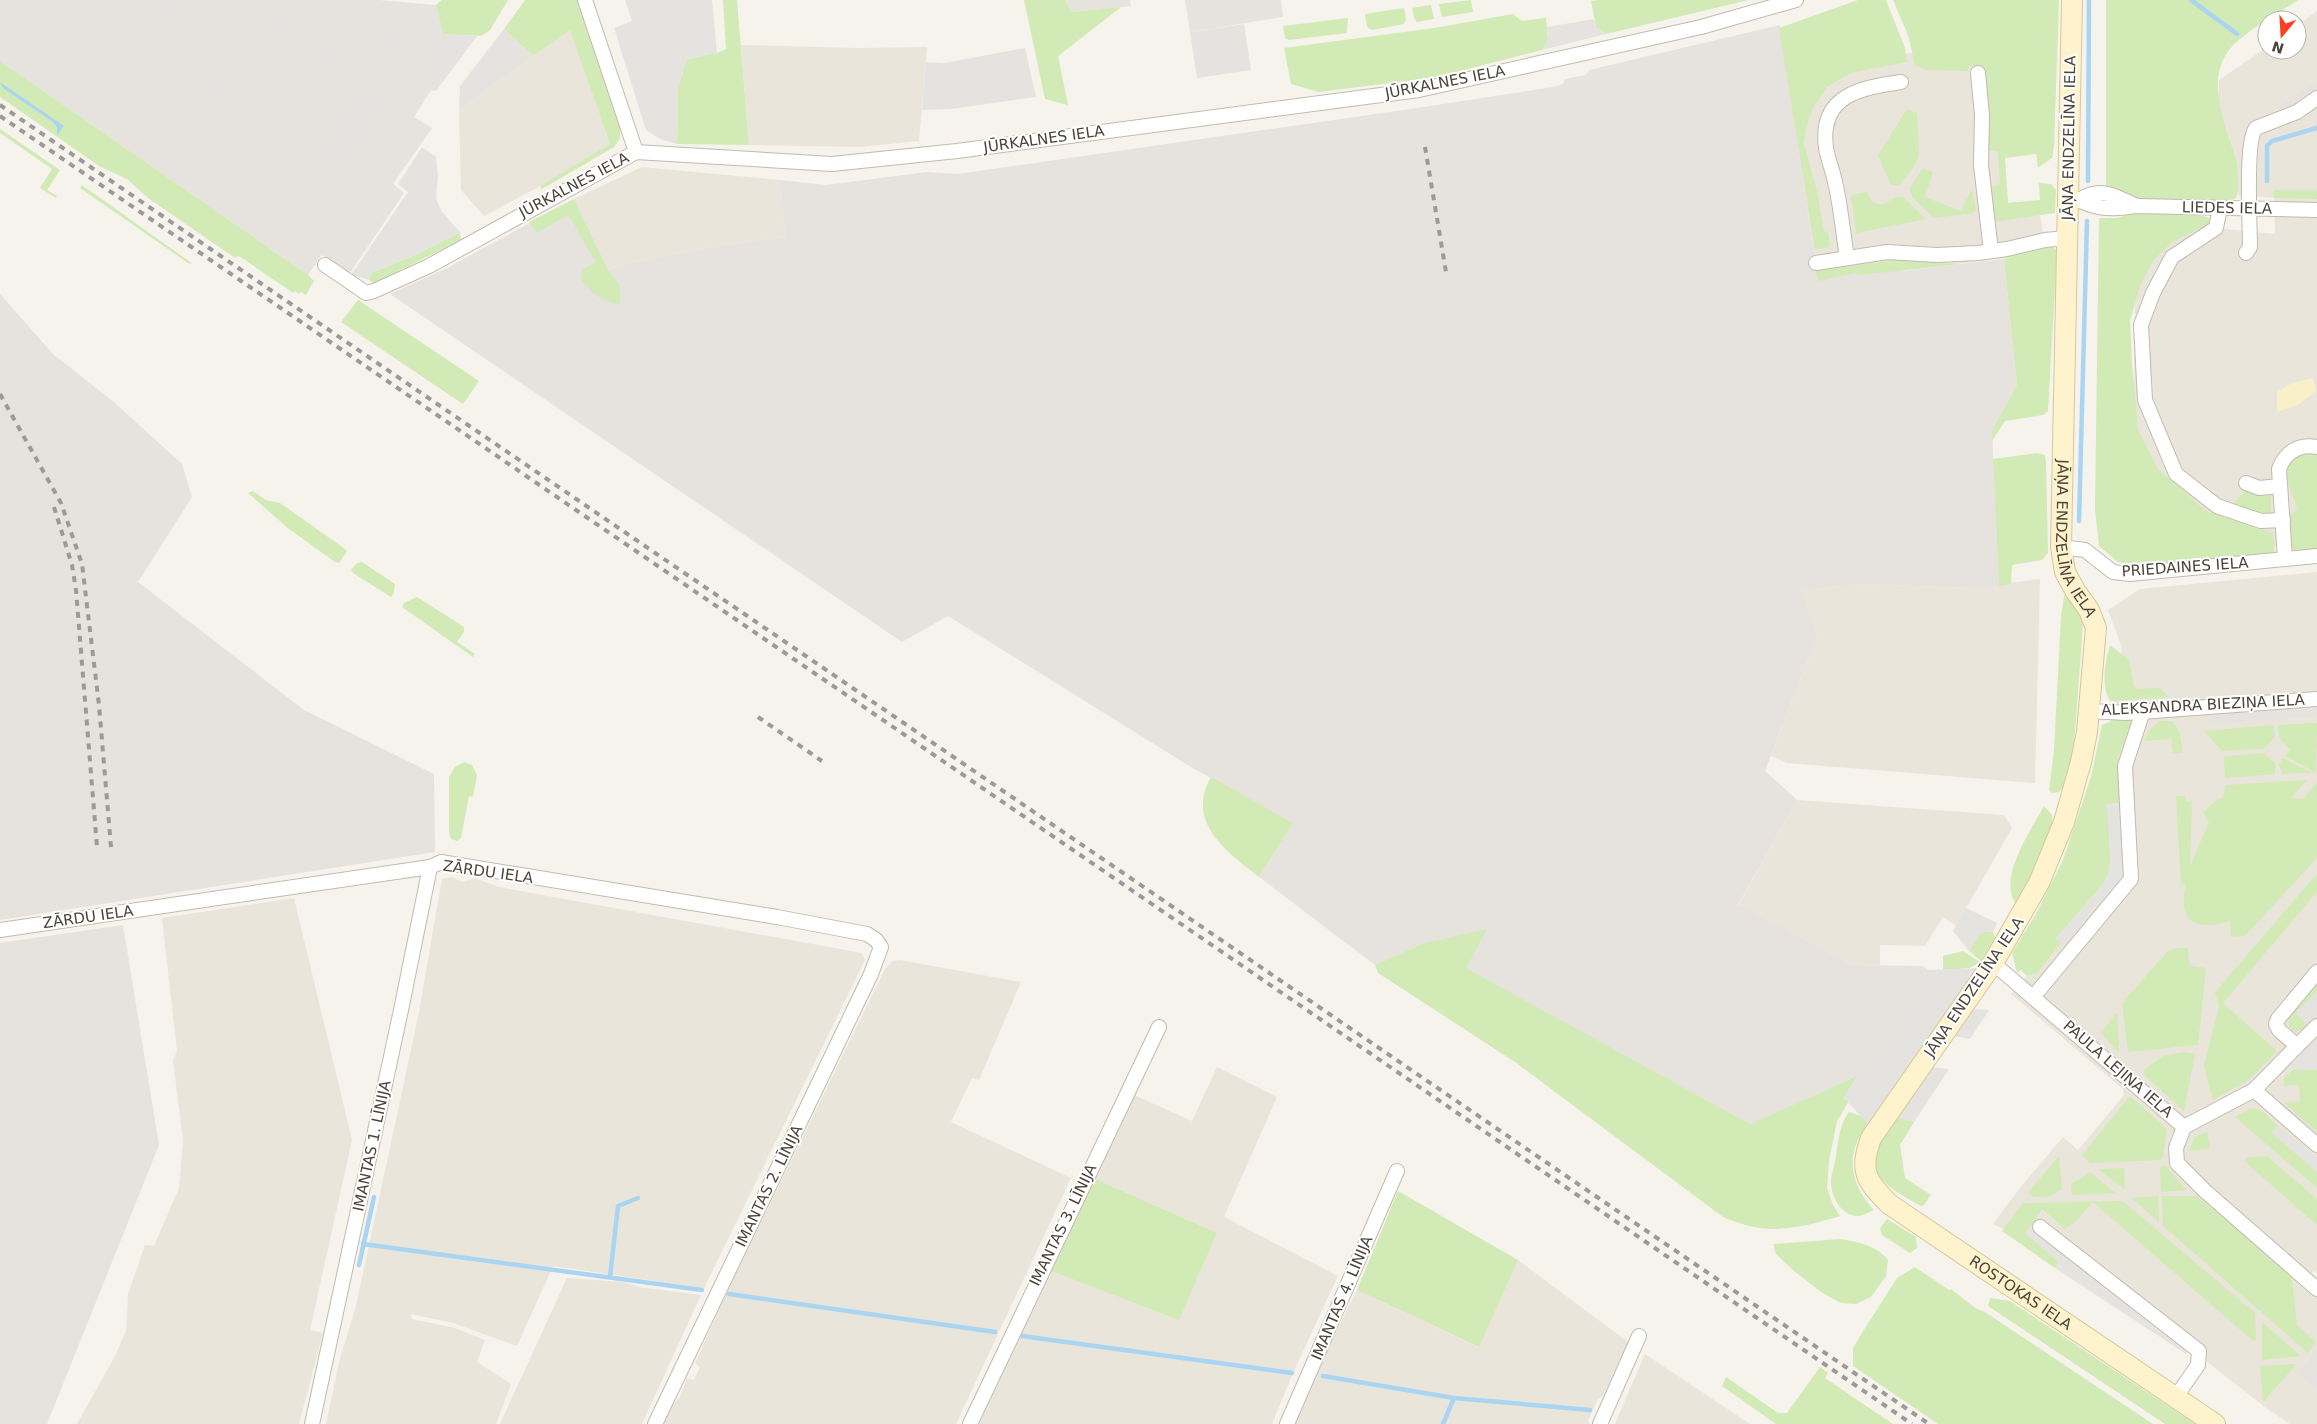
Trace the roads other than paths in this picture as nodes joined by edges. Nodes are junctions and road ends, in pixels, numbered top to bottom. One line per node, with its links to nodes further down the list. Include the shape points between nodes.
1 (585, 0): 7 (street)
2 (1796, 0): 7 (street, JŪRKALNES IELA, via 1702,27 1419,90 957,151 832,164)
3 (2072, 0): 8 (street, JĀŅA ENDZELĪNA IELA)
4 (1978, 73): 13 (street, via 1982,115 1981,165)
5 (1901, 82): 15 (street, via 1867,87 1851,94 1836,106 1827,123 1826,147 1839,199)
6 (2317, 98): 10 (street, via 2297,112 2252,132)
7 (636, 152): 17 (street, JŪRKALNES IELA, via 429,266 366,294)
8 (2074, 199): 9 (street, LIEDES IELA, via 2113,209 2138,206); 12 (street, JĀŅA ENDZELĪNA IELA)
9 (2220, 208): 10 (street, LIEDES IELA); 21 (street, via 2216,228 2172,257 2153,293 2141,325 2146,400 2176,474 2217,506 2261,521)
10 (2250, 209): 11 (street, LIEDES IELA); 14 (street, via 2250,247)
11 (2317, 210)
12 (2066, 238): 13 (street); 22 (street, JĀŅA ENDZELĪNA IELA)
13 (1991, 251): 15 (street, via 1937,255 1887,252)
14 (2246, 253)
15 (1847, 258): 16 (street)
16 (1816, 263)
17 (325, 265)
18 (2317, 447): 20 (street, via 2295,448 2282,460)
19 (2246, 483): 20 (street, via 2259,488)
20 (2280, 486): 21 (street)
21 (2283, 520): 24 (street)
22 (2061, 547): 24 (street, PRIEDAINES IELA, via 2085,550 2113,572 2130,574); 26 (street, JĀŅA ENDZELĪNA IELA, via 2065,572 2089,610 2096,628)
23 (2317, 556): 24 (street, PRIEDAINES IELA)
24 (2285, 558)
25 (2317, 699): 27 (street, ALEKSANDRA BIEZIŅA IELA)
26 (2090, 711): 27 (street, ALEKSANDRA BIEZIŅA IELA); 31 (street, JĀŅA ENDZELĪNA IELA, via 2081,762 2055,846 2040,883)
27 (2143, 711): 33 (street, via 2125,766 2131,879)
28 (430, 867): 29 (street, ZĀRDU IELA); 30 (street, ZĀRDU IELA, via 441,862 777,917 867,934); 46 (street, IMANTAS 1. LĪNIJA)
29 (0, 930)
30 (881, 947): 47 (street, IMANTAS 2. LĪNIJA, via 871,974)
31 (1993, 963): 33 (street, PAULA LEJIŅA IELA); 39 (street, JĀŅA ENDZELĪNA IELA)
32 (2317, 972): 36 (street, via 2276,1024)
33 (2034, 996): 38 (street, PAULA LEJIŅA IELA)
34 (2317, 1026): 36 (street)
35 (1159, 1027): 48 (street, IMANTAS 3. LĪNIJA)
36 (2297, 1046): 37 (street)
37 (2254, 1090): 38 (street); 40 (street)
38 (2184, 1127): 43 (street, PAULA LEJIŅA IELA, via 2176,1148 2177,1163)
39 (1871, 1138): 45 (street, ROSTOKAS IELA, via 1864,1162 1866,1173 1870,1184 1889,1204)
40 (2317, 1145)
41 (1397, 1171): 49 (street, IMANTAS 4. LĪNIJA)
42 (2040, 1227): 45 (street, via 2199,1351 2198,1366)
43 (2317, 1289)
44 (1639, 1336): 50 (street)
45 (2175, 1398): 51 (street, ROSTOKAS IELA)
46 (312, 1424)
47 (655, 1424)
48 (970, 1424)
49 (1288, 1424)
50 (1600, 1424)
51 (2215, 1424)

